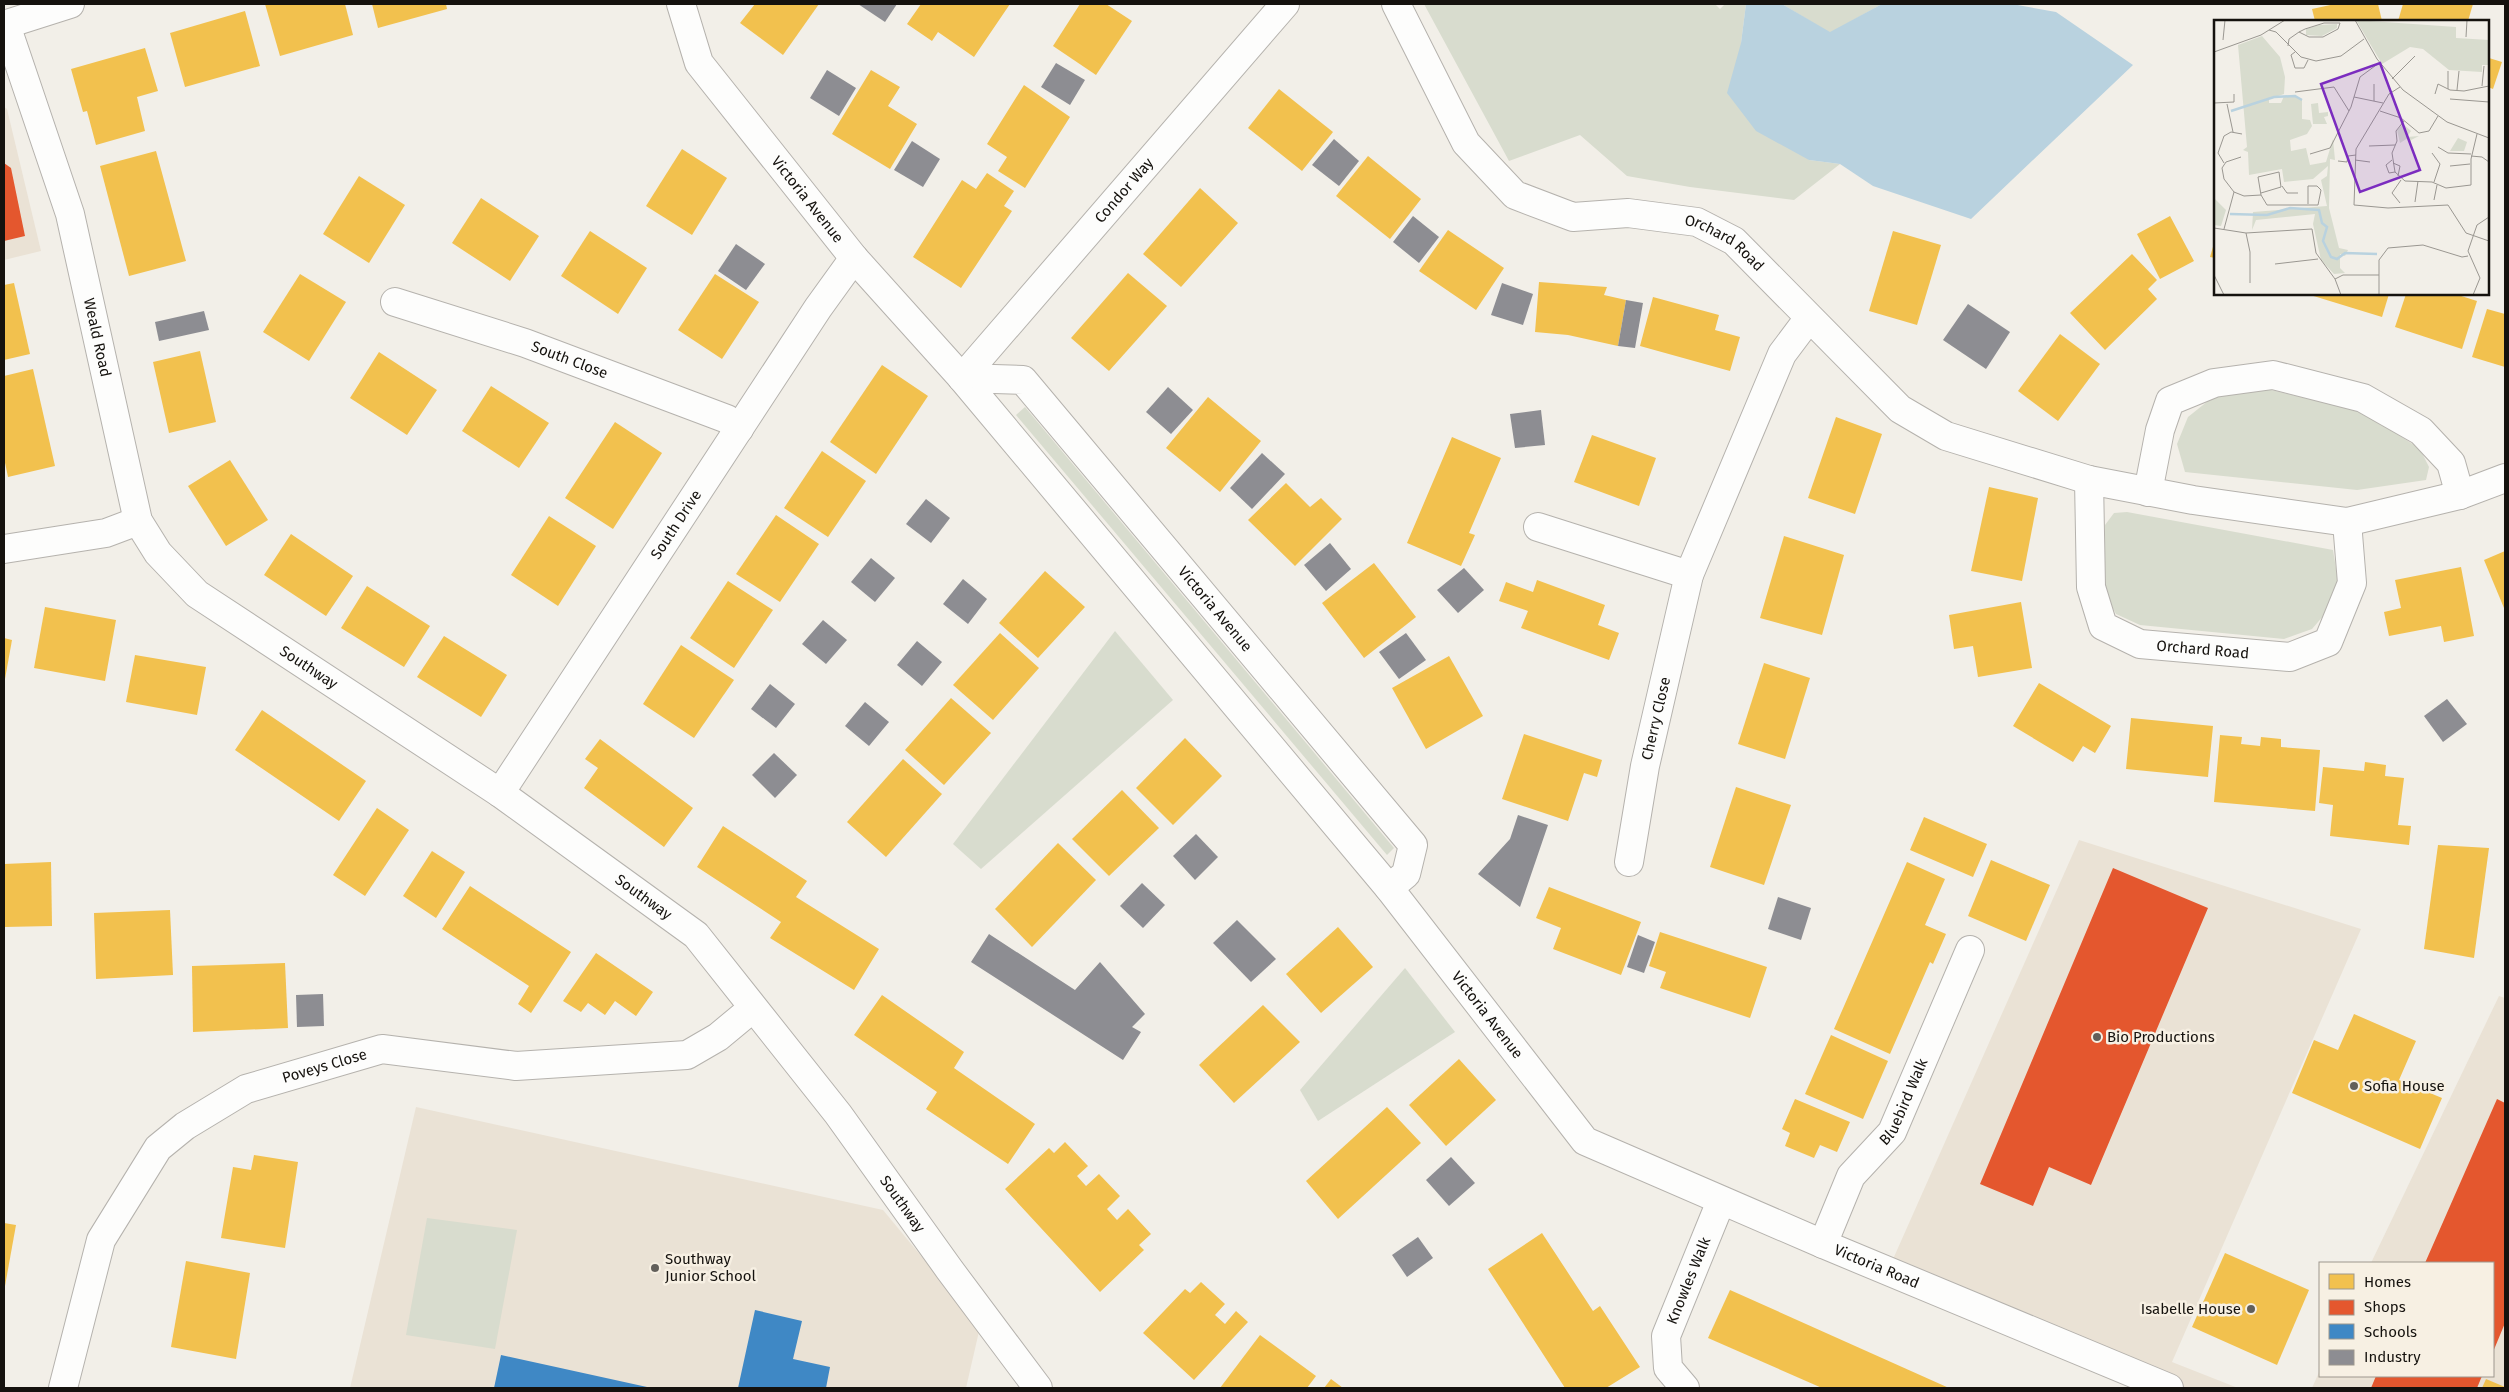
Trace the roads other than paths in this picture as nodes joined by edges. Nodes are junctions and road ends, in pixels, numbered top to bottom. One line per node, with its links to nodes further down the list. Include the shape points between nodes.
1 (70, 4): 5 (street)
2 (681, 4): 6 (street, Victoria Avenue, via 699,63)
3 (1285, 4): 9 (street, Condor Way)
4 (1396, 4): 8 (street, Orchard Road, via 1466,143 1515,194 1572,217 1628,213 1697,222 1734,241)
5 (5, 25): 15 (street, Weald Road, via 70,214)
6 (854, 258): 9 (street, Victoria Avenue); 10 (street, South Drive)
7 (395, 302): 10 (street, South Close, via 525,343 727,419)
8 (1809, 318): 12 (street, Orchard Road, via 1900,409 1946,436); 19 (street, Cherry Close, via 1782,354)
9 (962, 378): 22 (street, Victoria Avenue); 22 (street, Victoria Avenue, via 1023,380 1413,845 1406,874)
10 (739, 429): 20 (street, South Drive)
11 (2505, 478): 14 (street, Orchard Road)
12 (2089, 480): 13 (street, Orchard Road); 16 (street, Orchard Road, via 2091,587 2103,626 2140,644 2290,657 2328,642 2352,583)
13 (2148, 492): 14 (street, via 2160,430 2170,401 2214,383 2273,375 2363,398 2422,430 2451,463); 16 (street, Orchard Road)
14 (2460, 495): 16 (street, Orchard Road)
15 (138, 521): 18 (street, via 106,533); 20 (street, Southway, via 158,552 197,594)
16 (2347, 522)
17 (1538, 527): 19 (street)
18 (4, 549)
19 (1689, 575): 21 (street, Cherry Close, via 1645,766)
20 (500, 793): 24 (street, Southway, via 696,935)
21 (1630, 862)
22 (1389, 888): 25 (street, Victoria Avenue)
23 (1970, 950): 27 (street, Bluebird Walk, via 1892,1132 1851,1176)
24 (753, 1008): 28 (street, Poveys Close, via 718,1037 687,1055 516,1066 382,1049 246,1089 185,1126 158,1148 101,1240); 29 (street, Southway, via 838,1114)
25 (1585, 1141): 26 (street, Victoria Road)
26 (1721, 1201): 27 (street, Victoria Road); 30 (street, Knowles Walk, via 1666,1336 1668,1368)
27 (1823, 1244): 31 (street, Victoria Road)
28 (63, 1388)
29 (1038, 1388)
30 (1685, 1388)
31 (2169, 1388)

